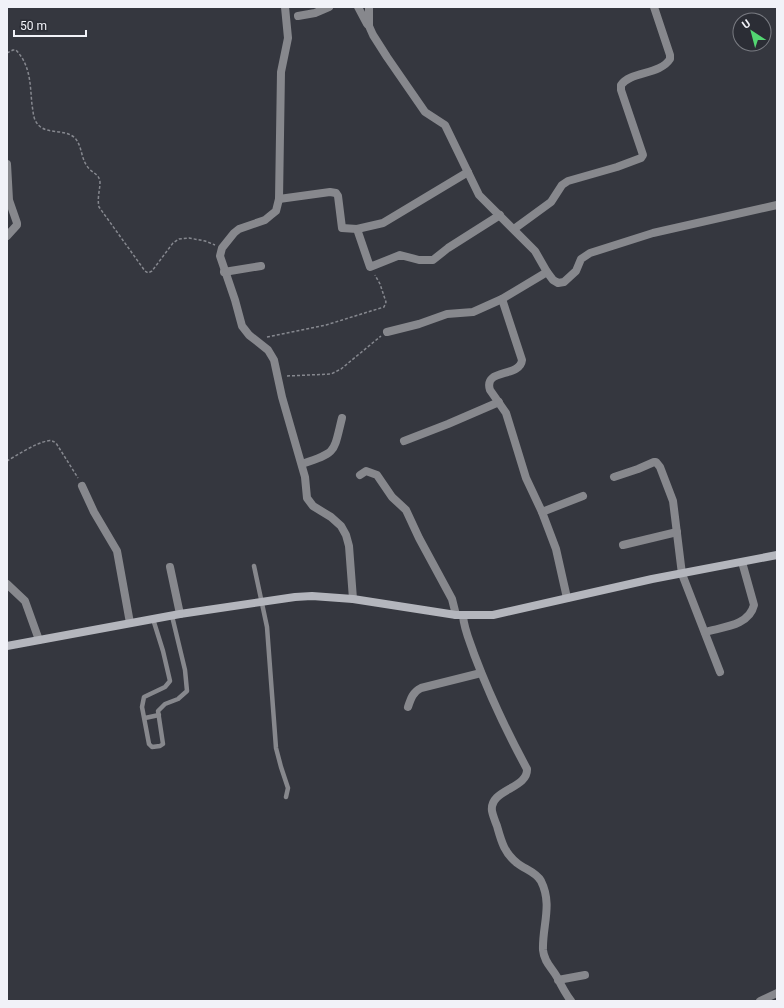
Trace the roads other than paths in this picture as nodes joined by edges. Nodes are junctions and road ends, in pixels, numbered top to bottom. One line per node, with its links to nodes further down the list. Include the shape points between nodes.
1 (285, 7): 10 (street, via 288,38 280,78)
2 (329, 7): 6 (street)
3 (358, 7): 7 (street)
4 (369, 7): 7 (street)
5 (654, 7): 14 (street, via 670,59 663,67 627,80 621,85 642,152 641,158 568,180 551,202)
6 (298, 16)
7 (369, 26): 9 (street, via 425,112 445,125)
8 (7, 164): 15 (street, via 10,200 17,223)
9 (468, 172): 12 (street, via 479,195); 13 (street, via 383,223)
10 (279, 199): 13 (street, via 336,193 342,228); 17 (street, via 276,211 264,220 239,229 222,248 220,256)
11 (777, 205): 18 (street, via 653,233 590,253 581,259 576,271 560,284)
12 (500, 215): 13 (street, via 433,260 419,260 400,255 370,267); 14 (street)
13 (357, 229)
14 (514, 229): 18 (street, via 535,251)
15 (7, 236)
16 (261, 266): 17 (street)
17 (224, 272): 24 (street, via 244,332 272,354)
18 (547, 272): 19 (street)
19 (502, 299): 20 (street, via 473,312 447,314); 21 (street, via 522,360 517,369 492,379 490,390)
20 (388, 332)
21 (499, 402): 23 (street); 29 (street, via 506,413 526,478)
22 (342, 418): 24 (street, via 335,447 331,452)
23 (404, 441)
24 (302, 464): 39 (street, via 309,502 332,517 346,535)
25 (360, 475): 42 (street, via 366,471 377,474 392,498 406,510)
26 (614, 476): 30 (street, via 654,462 658,464 671,494)
27 (82, 486): 44 (street, via 117,551)
28 (583, 496): 29 (street)
29 (542, 512): 38 (street, via 556,549)
30 (677, 532): 31 (street); 36 (street)
31 (623, 545)
32 (777, 555): 33 (street)
33 (742, 562): 36 (street); 45 (street, via 754,605 752,612 745,620 736,624)
34 (254, 566): 40 (lane)
35 (170, 567): 41 (street)
36 (682, 574): 38 (street); 45 (street)
37 (7, 584): 46 (street, via 25,601)
38 (567, 598): 42 (street, via 503,613)
39 (353, 599): 40 (street, via 300,597); 42 (street)
40 (261, 602): 41 (street); 53 (lane, via 267,627 276,748 288,788)
41 (176, 615): 43 (street); 51 (lane, via 186,691 178,699 165,704 158,711)
42 (459, 616): 49 (street)
43 (153, 619): 44 (street); 52 (lane, via 170,681 165,687 144,697 142,707)
44 (130, 623): 46 (street)
45 (705, 632): 48 (street)
46 (39, 640): 47 (street)
47 (7, 646)
48 (720, 672)
49 (481, 673): 50 (street, via 416,690); 55 (street, via 527,769 522,780 494,801 492,811 506,851 540,880 547,912 543,951)
50 (408, 707)
51 (159, 715): 52 (lane); 52 (lane, via 163,744 160,746 152,747 149,744)
52 (145, 718)
53 (286, 797)
54 (585, 975): 55 (street)
55 (558, 980): 57 (street)
56 (777, 993): 58 (street)
57 (570, 1001)
58 (760, 1001)

